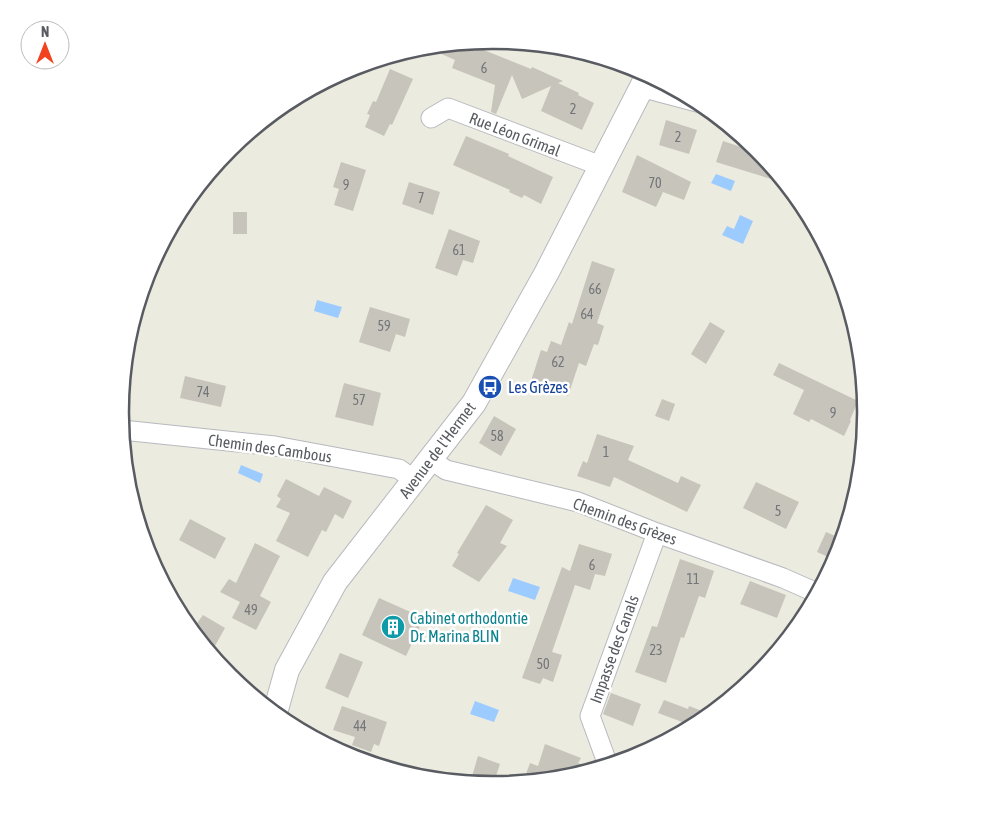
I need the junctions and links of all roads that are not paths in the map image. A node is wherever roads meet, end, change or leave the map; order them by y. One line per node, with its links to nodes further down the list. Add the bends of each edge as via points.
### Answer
1 (644, 82): 5 (street, Avenue de l'Hermet)
2 (647, 83): 3 (street, via 652,90)
3 (672, 95)
4 (431, 118): 5 (street, Rue Léon Grimal, via 448,108)
5 (601, 166): 7 (street, Avenue de l'Hermet, via 548,272 474,403)
6 (130, 431): 8 (street, Chemin des Cambous, via 275,446 399,469)
7 (430, 459): 8 (street, Avenue de l'Hermet); 9 (street, Chemin des Grèzes, via 446,470 578,502)
8 (414, 480): 11 (street, Avenue de l'Hermet, via 335,582 287,670)
9 (657, 532): 10 (street, Chemin des Grèzes); 12 (street, Impasse des Canals, via 590,716)
10 (810, 590)
11 (277, 705)
12 (606, 758)

